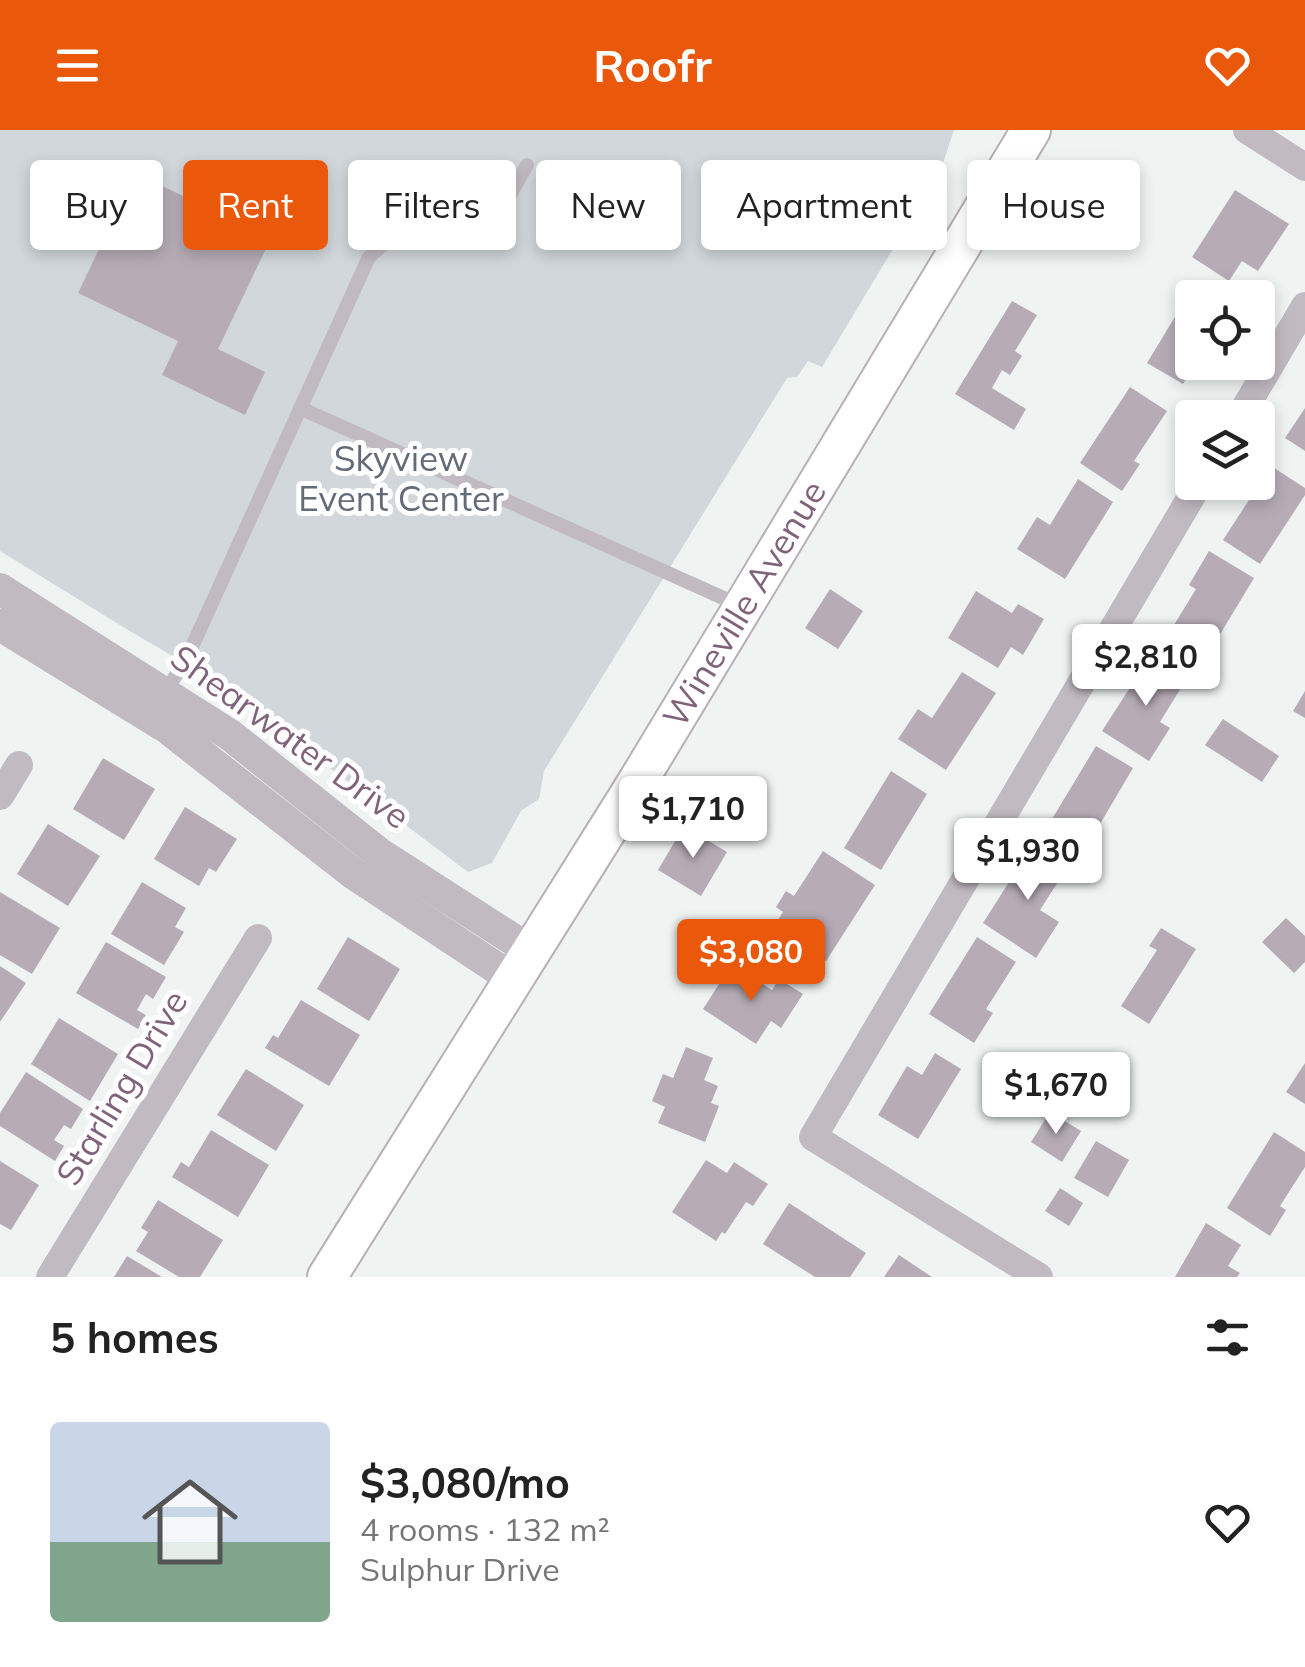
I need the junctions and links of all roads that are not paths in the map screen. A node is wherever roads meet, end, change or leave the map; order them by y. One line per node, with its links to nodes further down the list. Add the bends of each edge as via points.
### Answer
1 (1032, 130): 10 (main road, Wineville Avenue)
2 (1247, 130): 4 (street)
3 (527, 165): 7 (lane, via 507,200 473,224 394,235 369,257)
4 (1305, 167)
5 (1305, 306): 6 (street)
6 (1250, 400)
7 (300, 408): 10 (lane); 12 (lane)
8 (1189, 500): 19 (street, via 813,1137)
9 (0, 588): 12 (street, Shearwater Drive)
10 (744, 607): 16 (main road, Wineville Avenue)
11 (0, 626): 16 (street, Shearwater Drive, via 166,727 354,874)
12 (166, 692): 16 (street, Shearwater Drive, via 230,734)
13 (19, 765): 14 (street)
14 (0, 796)
15 (258, 938): 17 (street, Starling Drive)
16 (522, 966): 18 (main road, Wineville Avenue)
17 (50, 1277)
18 (327, 1277)
19 (1039, 1277)

